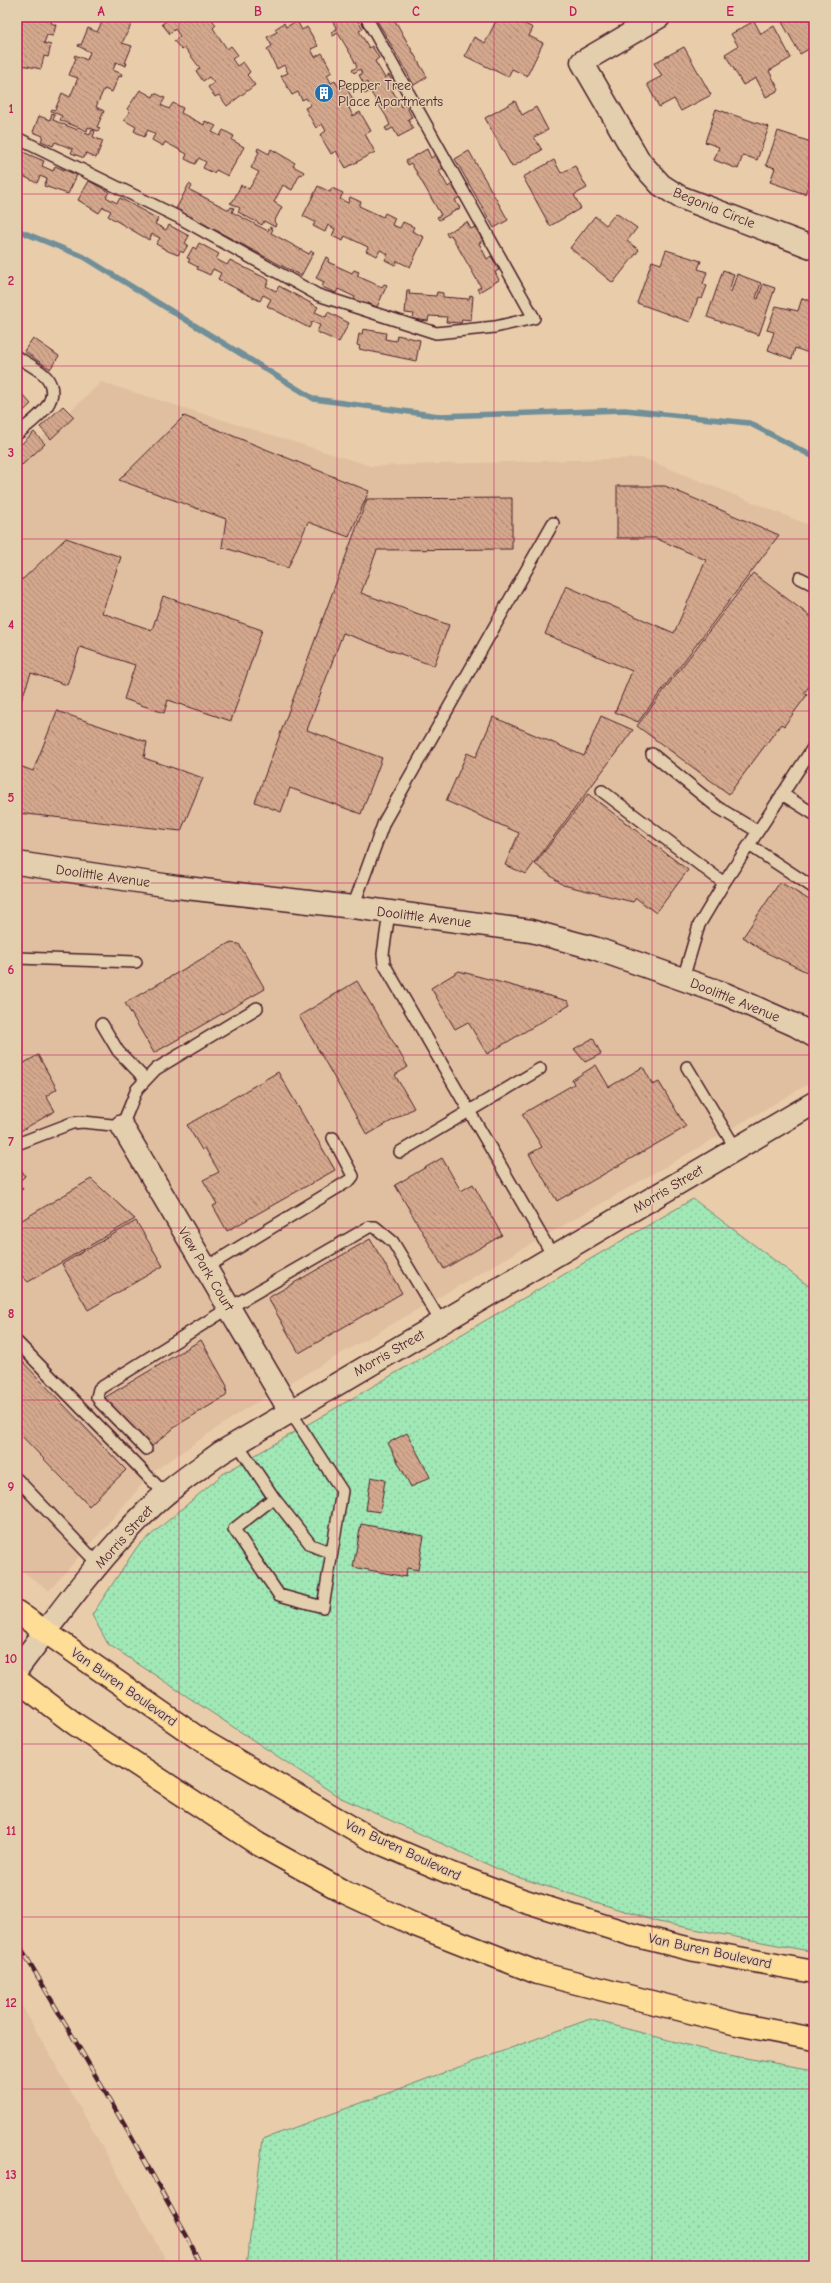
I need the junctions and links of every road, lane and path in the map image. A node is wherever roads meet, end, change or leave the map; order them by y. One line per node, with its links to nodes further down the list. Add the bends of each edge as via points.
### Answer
1 (366, 17): 3 (lane, via 534,318 495,327 436,333 318,295 178,217)
2 (659, 17): 4 (street, Begonia Circle, via 582,62 640,162 661,185 680,197)
3 (17, 138)
4 (814, 248)
5 (17, 357): 6 (lane, via 47,378 52,393 50,405)
6 (17, 434)
7 (553, 523): 20 (lane, via 384,822)
8 (800, 578): 9 (lane)
9 (814, 585)
10 (814, 746): 13 (lane)
11 (652, 754): 15 (lane, via 717,807)
12 (602, 791): 18 (lane)
13 (782, 794): 14 (lane); 15 (lane)
14 (814, 814)
15 (757, 831): 16 (lane)
16 (749, 845): 18 (lane); 19 (lane)
17 (17, 863): 20 (street, Doolittle Avenue, via 177,887)
18 (724, 883): 24 (lane, via 699,925)
19 (814, 888)
20 (352, 907): 21 (street, Doolittle Avenue)
21 (389, 913): 24 (street, Doolittle Avenue, via 531,931 594,948); 32 (lane, via 384,964)
22 (17, 958): 23 (lane)
23 (136, 962)
24 (683, 979): 27 (street, Doolittle Avenue, via 725,994)
25 (257, 1008): 30 (lane, via 178,1055)
26 (102, 1024): 30 (lane, via 118,1051)
27 (814, 1036)
28 (687, 1067): 36 (lane)
29 (540, 1069): 32 (lane)
30 (145, 1079): 33 (lane, via 130,1103)
31 (814, 1103): 36 (street, Morris Street)
32 (469, 1111): 37 (lane); 38 (lane)
33 (122, 1126): 35 (lane, via 72,1123); 39 (street, View Park Court)
34 (333, 1138): 39 (lane, via 351,1170 353,1176 350,1180)
35 (17, 1144)
36 (736, 1149): 38 (street, Morris Street)
37 (400, 1152)
38 (553, 1256): 41 (street, Morris Street)
39 (205, 1268): 40 (street, View Park Court)
40 (229, 1308): 41 (lane, via 374,1226 393,1242); 43 (street, View Park Court); 45 (lane, via 99,1389 97,1397 100,1402)
41 (441, 1322): 43 (street, Morris Street)
42 (17, 1342): 47 (lane)
43 (290, 1411): 44 (street, Morris Street); 49 (lane, via 342,1490)
44 (237, 1443): 47 (street, Morris Street); 48 (lane)
45 (146, 1449)
46 (17, 1479): 50 (lane)
47 (165, 1494): 50 (street, Morris Street)
48 (274, 1498): 49 (lane, via 311,1544); 49 (lane, via 234,1529 279,1595 323,1608)
49 (332, 1553)
50 (99, 1565): 52 (street, Morris Street)
51 (17, 1612): 52 (main road, Van Buren Boulevard)
52 (45, 1632): 53 (street, Morris Street); 55 (main road, Van Buren Boulevard, via 198,1738 373,1840 450,1874 633,1935 695,1950)
53 (17, 1669)
54 (17, 1680): 56 (main road, via 82,1728 258,1844 346,1893 413,1924 534,1972 737,2024)
55 (814, 1972)
56 (814, 2039)

